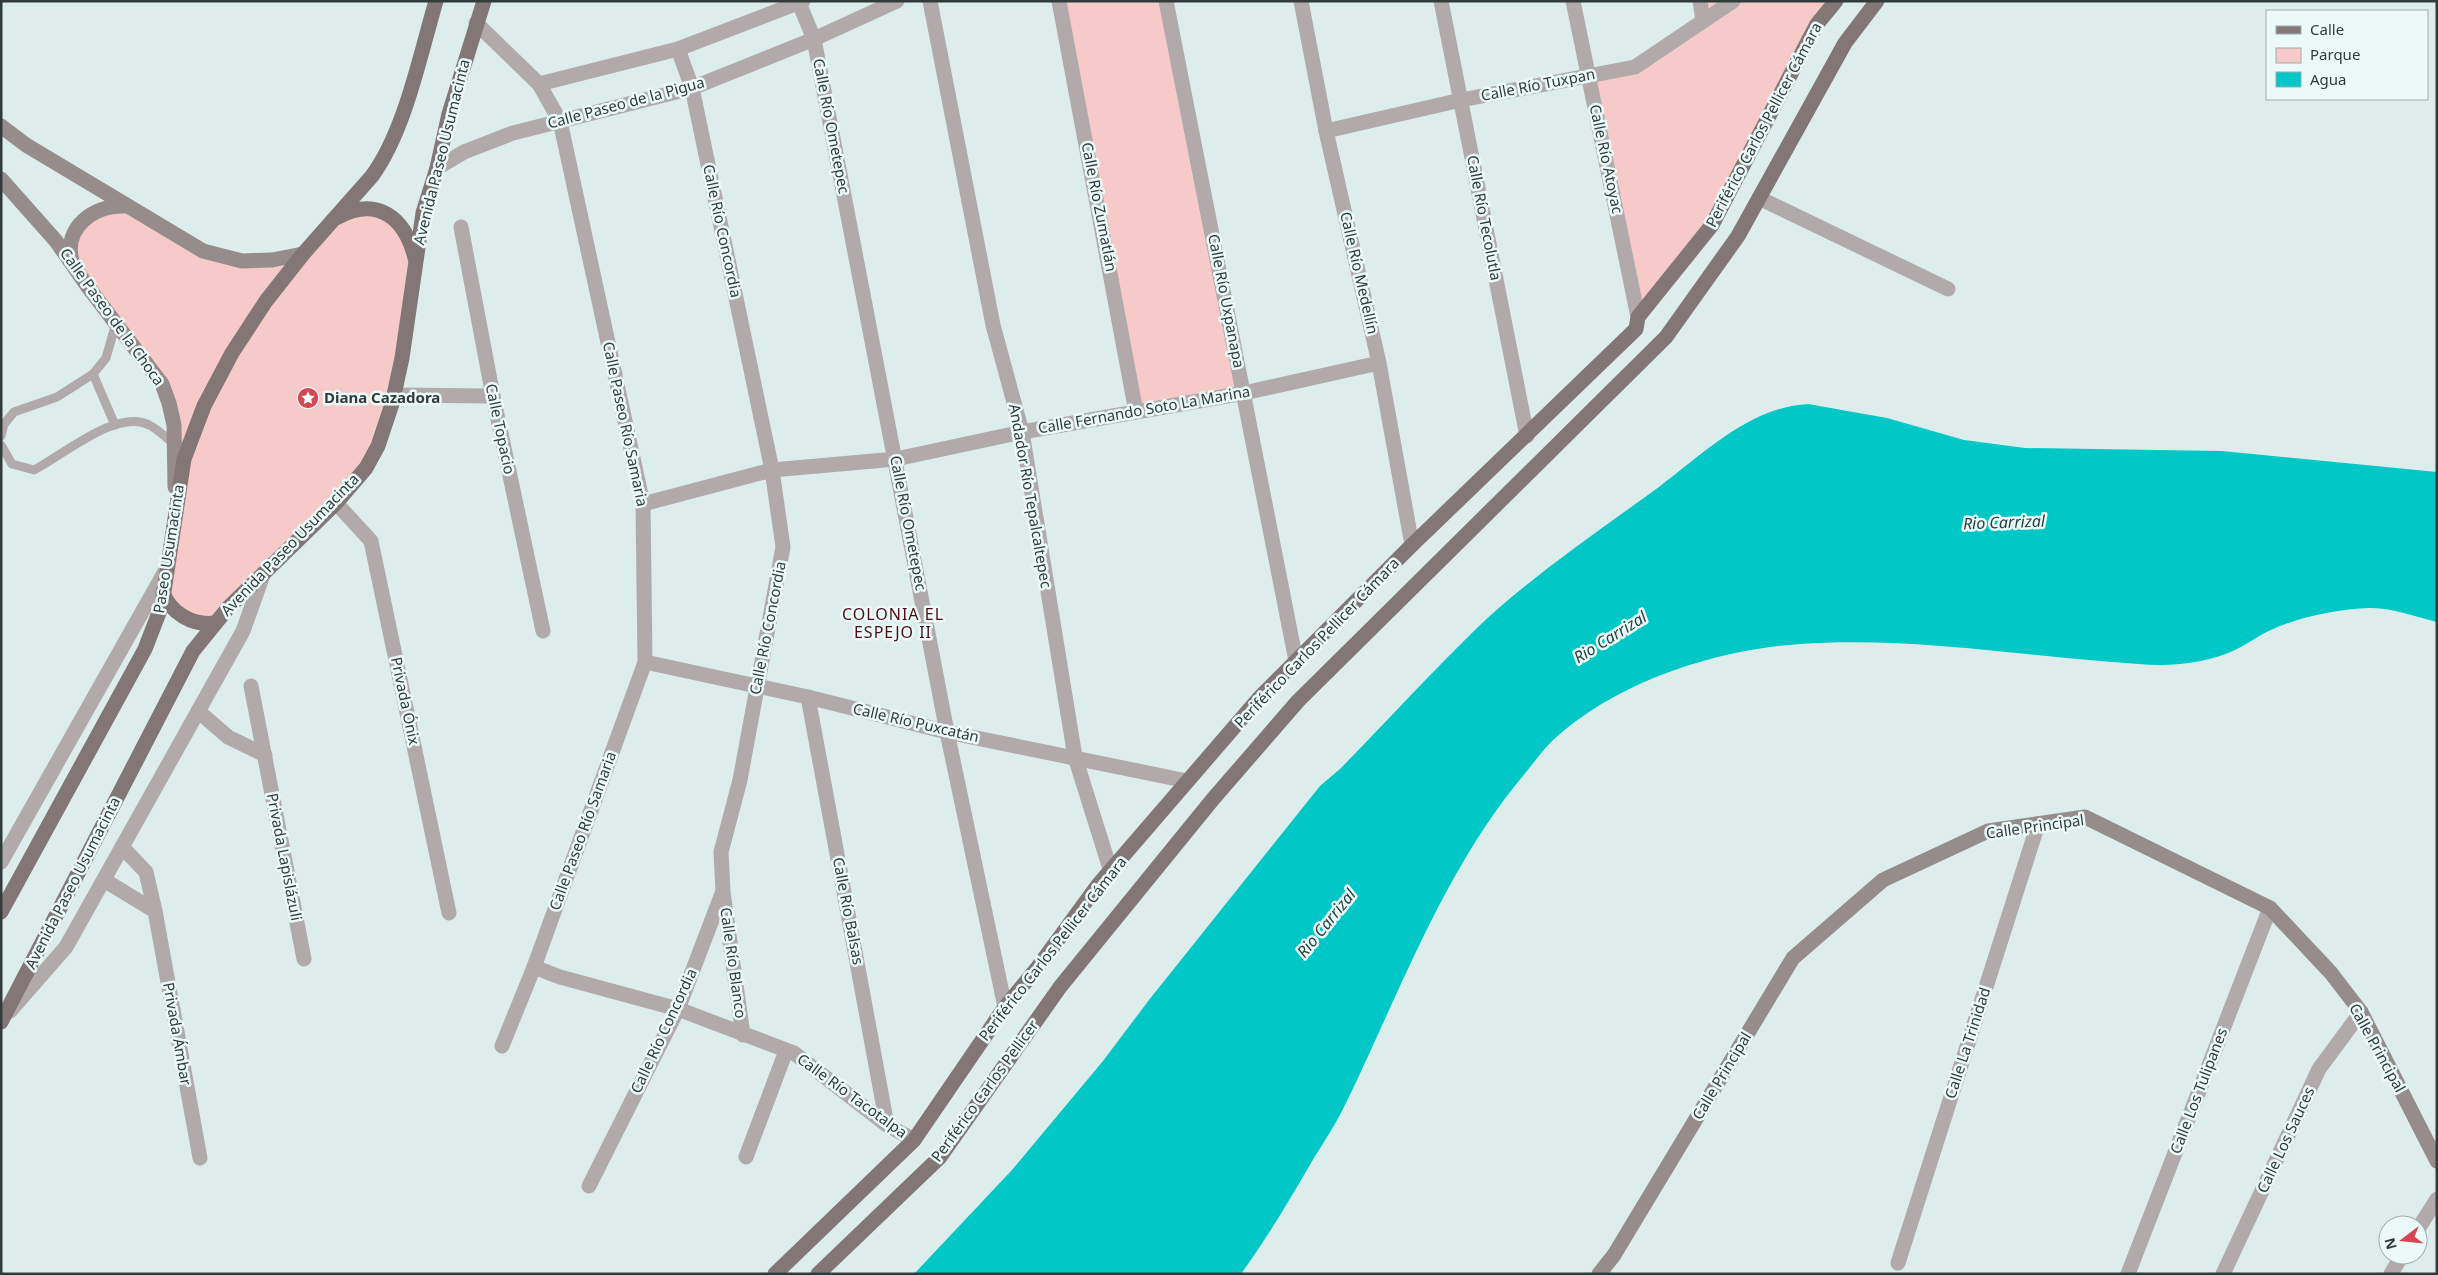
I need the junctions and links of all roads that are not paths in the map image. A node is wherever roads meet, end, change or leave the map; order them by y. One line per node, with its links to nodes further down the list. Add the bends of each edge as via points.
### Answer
1 (436, 1): 30 (main road, via 414,78 385,154 372,176)
2 (484, 1): 16 (main road, Avenida Paseo Usumacinta)
3 (897, 1): 17 (street, Calle Paseo de la Pigua)
4 (930, 1): 45 (street, Andador Río Tepalcaltepec, via 993,325)
5 (1059, 1): 43 (street, Calle Río Zumatlán)
6 (1166, 1): 40 (street, Calle Río Uxpanapa)
7 (1301, 1): 25 (street, Calle Río Medellín)
8 (1441, 1): 22 (street, Calle Río Tecolutla)
9 (1573, 1): 19 (street, Calle Río Atoyac)
10 (1700, 1): 15 (street)
11 (1733, 1): 15 (street, Calle Río Tuxpan)
12 (1836, 1): 36 (main road, Periférico Carlos Pellicer Cámara, via 1816,24 1712,225)
13 (1876, 1): 28 (main road, Periférico Carlos Pellicer Cámara, via 1845,43)
14 (801, 2): 17 (street, Calle Río Ometepec); 18 (street)
15 (1703, 21): 19 (street, Calle Río Tuxpan, via 1635,67)
16 (476, 23): 20 (street, Calle Paseo Río Samaria); 26 (main road, Avenida Paseo Usumacinta)
17 (814, 39): 21 (street, Calle Paseo de la Pigua); 50 (street, Calle Río Ometepec)
18 (678, 49): 20 (street); 21 (street, Calle Río Concordia)
19 (1589, 76): 22 (street, Calle Río Tuxpan); 36 (street, Calle Río Atoyac)
20 (539, 84): 23 (street, Calle Paseo Río Samaria)
21 (692, 88): 23 (street, Calle Paseo de la Pigua); 51 (street, Calle Río Concordia)
22 (1461, 100): 25 (street, Calle Río Tuxpan); 47 (street, Calle Río Tecolutla)
23 (560, 121): 26 (street, Calle Paseo de la Pigua, via 513,133 464,152); 53 (street, Calle Paseo Río Samaria)
24 (1, 126): 29 (main road)
25 (1326, 131): 38 (street, Calle Río Medellín)
26 (437, 168): 33 (main road, Avenida Paseo Usumacinta)
27 (1, 179): 34 (main road, Calle Paseo de la Choca)
28 (1758, 198): 35 (street); 83 (main road, Periférico Carlos Pellicer Cámara, via 1738,236 1666,337 1298,701 1213,799)
29 (125, 206): 32 (main road, via 215,256 258,261); 34 (main road, via 99,210 79,225 70,244)
30 (333, 220): 32 (main road); 33 (main road, via 364,210 386,213 405,232)
31 (461, 227): 42 (street, Calle Topacio)
32 (303, 254): 54 (main road, Paseo Usumacinta, via 266,301 236,347 204,406 184,459)
33 (415, 259): 41 (main road, Avenida Paseo Usumacinta, via 406,335)
34 (74, 266): 37 (main road, Calle Paseo de la Choca)
35 (1948, 289)
36 (1638, 317): 47 (main road, Periférico Carlos Pellicer Cámara, via 1636,329)
37 (116, 323): 39 (lane, via 106,358); 48 (main road, Calle Paseo de la Choca, via 153,370 167,394 174,425)
38 (1379, 363): 40 (street, Calle Fernando Soto La Marina); 55 (street, Calle Río Medellín)
39 (94, 374): 44 (lane); 46 (lane, via 58,397 14,412 4,424)
40 (1244, 393): 43 (street, Calle Fernando Soto La Marina); 61 (street, Calle Río Uxpanapa)
41 (394, 395): 42 (street); 52 (main road, Avenida Paseo Usumacinta, via 372,458)
42 (492, 396): 60 (street, Calle Topacio)
43 (1136, 412): 45 (street, Calle Fernando Soto La Marina)
44 (115, 425): 48 (lane, via 132,421 149,424); 49 (lane, via 84,439 34,470 12,464)
45 (1022, 432): 50 (street, Calle Fernando Soto La Marina); 69 (street, Andador Río Tepalcaltepec)
46 (1, 436)
47 (1527, 436): 55 (main road, Periférico Carlos Pellicer Cámara)
48 (174, 444): 54 (main road, Calle Paseo de la Choca)
49 (1, 445)
50 (896, 459): 51 (street, Calle Fernando Soto La Marina); 67 (street, Calle Río Ometepec)
51 (772, 470): 53 (street, Calle Fernando Soto La Marina); 64 (street, Calle Río Concordia, via 783,547)
52 (336, 503): 57 (main road, Avenida Paseo Usumacinta); 80 (street, Privada Ónix, via 371,541)
53 (643, 504): 62 (street, Calle Paseo Río Samaria)
54 (176, 507): 56 (main road, Paseo Usumacinta)
55 (1412, 545): 61 (main road, Periférico Carlos Pellicer Cámara)
56 (167, 568): 58 (main road, Paseo Usumacinta); 73 (street)
57 (263, 574): 59 (main road, Avenida Paseo Usumacinta); 66 (street, via 243,631)
58 (163, 592): 59 (main road, via 170,608 176,612 203,623); 79 (main road, Paseo Usumacinta, via 159,616 145,649)
59 (215, 623): 87 (main road, Avenida Paseo Usumacinta, via 183,668)
60 (543, 631)
61 (1296, 661): 70 (main road, Periférico Carlos Pellicer Cámara)
62 (645, 662): 64 (street, Calle Río Puxcatán); 82 (street, Calle Paseo Río Samaria)
63 (251, 686): 68 (street, Privada Lapislázuli)
64 (757, 687): 65 (street, Calle Río Puxcatán); 76 (street, Calle Río Concordia, via 740,780 721,852)
65 (808, 697): 67 (street, Calle Río Puxcatán); 91 (street, Calle Río Balsas)
66 (198, 712): 68 (street, via 228,737); 72 (street)
67 (946, 732): 69 (street, Calle Río Puxcatán); 84 (street, Calle Río Ometepec)
68 (265, 755): 81 (street, Privada Lapislázuli)
69 (1075, 758): 70 (street, Calle Río Puxcatán); 74 (street, Andador Río Tepalcaltepec)
70 (1187, 781): 74 (main road, Periférico Carlos Pellicer Cámara)
71 (2038, 824): 77 (main road, Calle Principal, via 2085,817); 99 (street, Calle La Trinidad); 102 (main road, Calle Principal, via 1988,831 1882,880 1793,958)
72 (122, 847): 75 (street); 78 (street, Privada Ámbar, via 146,872)
73 (1, 862)
74 (1111, 872): 84 (main road, Periférico Carlos Pellicer Cámara)
75 (104, 880): 78 (street); 87 (street, via 66,947)
76 (723, 891): 85 (street, Calle Río Concordia); 88 (street, Calle Río Blanco)
77 (2270, 908): 86 (main road, Calle Principal, via 2332,973); 103 (street, Calle Los Tulipanes)
78 (156, 911): 94 (street, Privada Ámbar)
79 (1, 912)
80 (449, 913)
81 (304, 959)
82 (534, 968): 85 (street, Calle Río Tacotalpa); 89 (street, Calle Paseo Río Samaria)
83 (1060, 987): 101 (main road, Periférico Carlos Pellicer, via 940,1157)
84 (1005, 1007): 92 (main road, Periférico Carlos Pellicer Cámara)
85 (678, 1009): 88 (street, Calle Río Tacotalpa); 96 (street, Calle Río Concordia)
86 (2361, 1012): 95 (main road, Calle Principal); 104 (street, Calle Los Sauces, via 2319,1069)
87 (2, 1020)
88 (743, 1034): 90 (street, Calle Río Tacotalpa)
89 (502, 1046)
90 (786, 1050): 91 (street, Calle Río Tacotalpa); 93 (street)
91 (887, 1125): 92 (street, Calle Río Tacotalpa)
92 (914, 1140): 100 (main road, Periférico Carlos Pellicer Cámara)
93 (746, 1157)
94 (200, 1158)
95 (2437, 1161)
96 (589, 1186)
97 (2437, 1198): 98 (street)
98 (2427, 1215)
99 (1898, 1263)
100 (775, 1274)
101 (818, 1274)
102 (1599, 1274)
103 (2128, 1274)
104 (2223, 1274)

